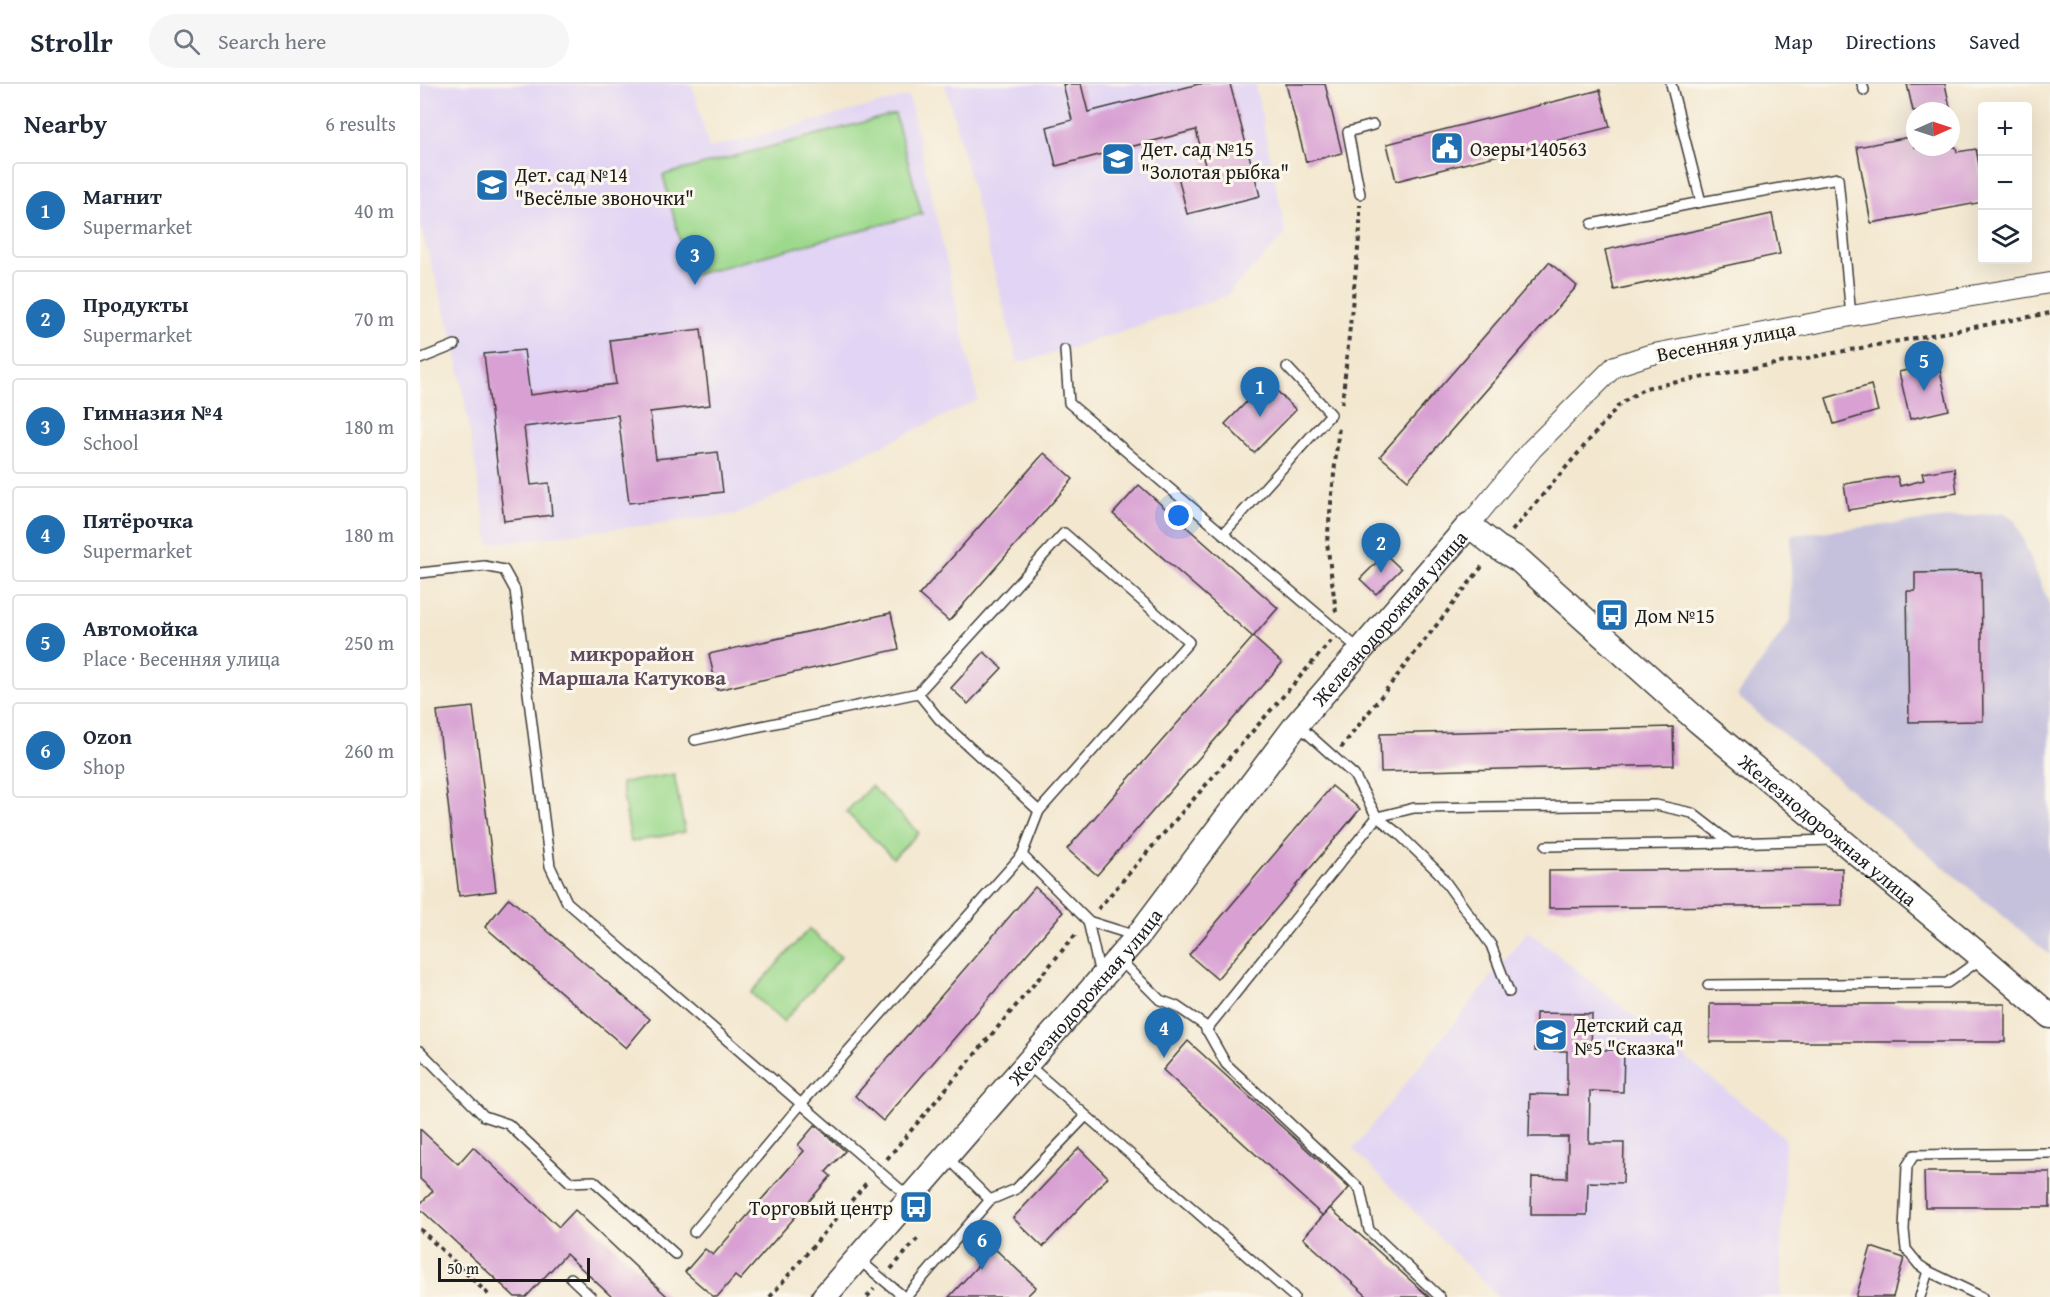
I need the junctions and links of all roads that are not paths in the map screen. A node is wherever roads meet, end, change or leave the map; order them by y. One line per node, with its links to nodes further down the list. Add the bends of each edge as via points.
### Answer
1 (1671, 84): 4 (lane)
2 (1373, 125): 3 (lane, via 1348,132)
3 (1360, 194)
4 (1701, 202): 5 (lane); 7 (lane, via 1838,178)
5 (1592, 224)
6 (2050, 283): 7 (street, Весенняя улица)
7 (1851, 316): 12 (street, Весенняя улица, via 1649,355 1615,366 1532,449)
8 (455, 345): 10 (lane)
9 (1065, 350): 13 (lane, via 1069,403)
10 (420, 358)
11 (1287, 367): 13 (lane, via 1331,414)
12 (1469, 525): 15 (street, Железнодорожная улица); 21 (street, Железнодорожная улица, via 1519,561 1698,721)
13 (1224, 533): 15 (lane)
14 (420, 573): 36 (lane, via 484,566 504,570 515,590 550,866 567,902)
15 (1362, 651): 17 (street, Железнодорожная улица)
16 (918, 693): 18 (lane); 19 (lane, via 939,719); 19 (lane, via 1064,533 1189,642)
17 (1297, 724): 20 (lane, via 1354,775); 26 (street, Железнодорожная улица)
18 (694, 740)
19 (1039, 811): 24 (lane)
20 (1377, 817): 22 (lane, via 1414,808 1656,805 1692,813); 31 (lane, via 1439,873 1491,945); 33 (lane)
21 (1841, 840): 22 (lane); 27 (street, Железнодорожная улица)
22 (1731, 843): 23 (lane)
23 (1546, 846)
24 (1022, 855): 25 (lane); 36 (lane)
25 (1088, 921): 26 (lane); 29 (lane)
26 (1137, 937): 28 (street, Железнодорожная улица)
27 (1983, 958): 30 (lane, via 1947,983); 32 (street, Железнодорожная улица)
28 (1118, 959): 29 (street, Железнодорожная улица); 33 (lane, via 1160,1000 1176,1006)
29 (1101, 978): 35 (street, Железнодорожная улица)
30 (1708, 985)
31 (1509, 992)
32 (2050, 1016)
33 (1206, 1030): 51 (lane, via 1226,1064 1360,1189 1369,1230)
34 (420, 1051): 43 (lane, via 484,1116 508,1124 570,1182 594,1181)
35 (1027, 1064): 37 (lane); 39 (street, Железнодорожная улица)
36 (801, 1104): 40 (lane); 42 (lane)
37 (1086, 1116): 41 (lane, via 1016,1190); 50 (lane)
38 (2050, 1153): 45 (lane, via 1914,1155 1907,1166 1906,1249)
39 (947, 1157): 40 (street, Железнодорожная улица); 41 (lane)
40 (911, 1198): 44 (street, Железнодорожная улица)
41 (990, 1200): 49 (lane)
42 (694, 1232)
43 (675, 1254)
44 (858, 1259): 48 (street, Железнодорожная улица); 49 (lane)
45 (1928, 1270): 52 (lane); 53 (lane)
46 (571, 1278): 47 (lane)
47 (591, 1297)
48 (824, 1297)
49 (905, 1297)
50 (1293, 1297)
51 (1440, 1297)
52 (1920, 1297)
53 (1982, 1297)

